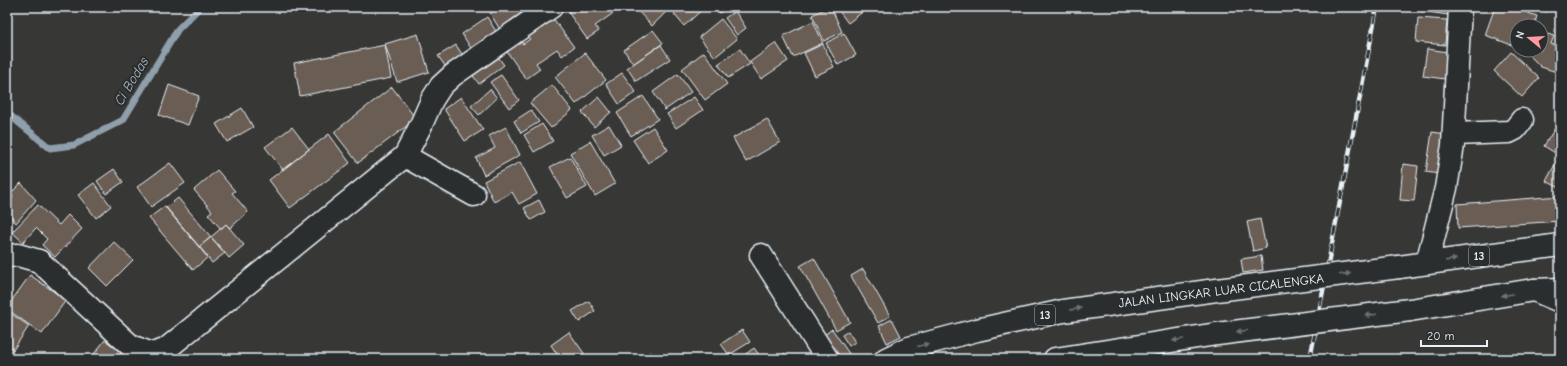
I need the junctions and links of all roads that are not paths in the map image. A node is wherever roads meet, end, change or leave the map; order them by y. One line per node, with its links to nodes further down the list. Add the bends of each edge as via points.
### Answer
1 (551, 7): 5 (main road, via 476,58 441,86)
2 (1460, 7): 4 (main road)
3 (1522, 120): 4 (main road, via 1509,132)
4 (1454, 134): 10 (main road, via 1446,188)
5 (405, 156): 6 (main road); 8 (main road, via 165,350 152,354 131,346 39,261 18,255)
6 (474, 195)
7 (1560, 245): 10 (main road, JALAN LINGKAR LUAR CICALENGKA / 13, one-way to 7)
8 (7, 256)
9 (761, 256): 14 (main road)
10 (1427, 263): 15 (main road, JALAN LINGKAR LUAR CICALENGKA / 13, one-way to 10, bridge, via 909,348 1063,311)
11 (1560, 288): 12 (main road)
12 (1534, 290): 13 (main road); 16 (main road, one-way to 16, bridge, via 1410,310 1217,334)
13 (1560, 301)
14 (827, 359)
15 (886, 359)
16 (1055, 359)

